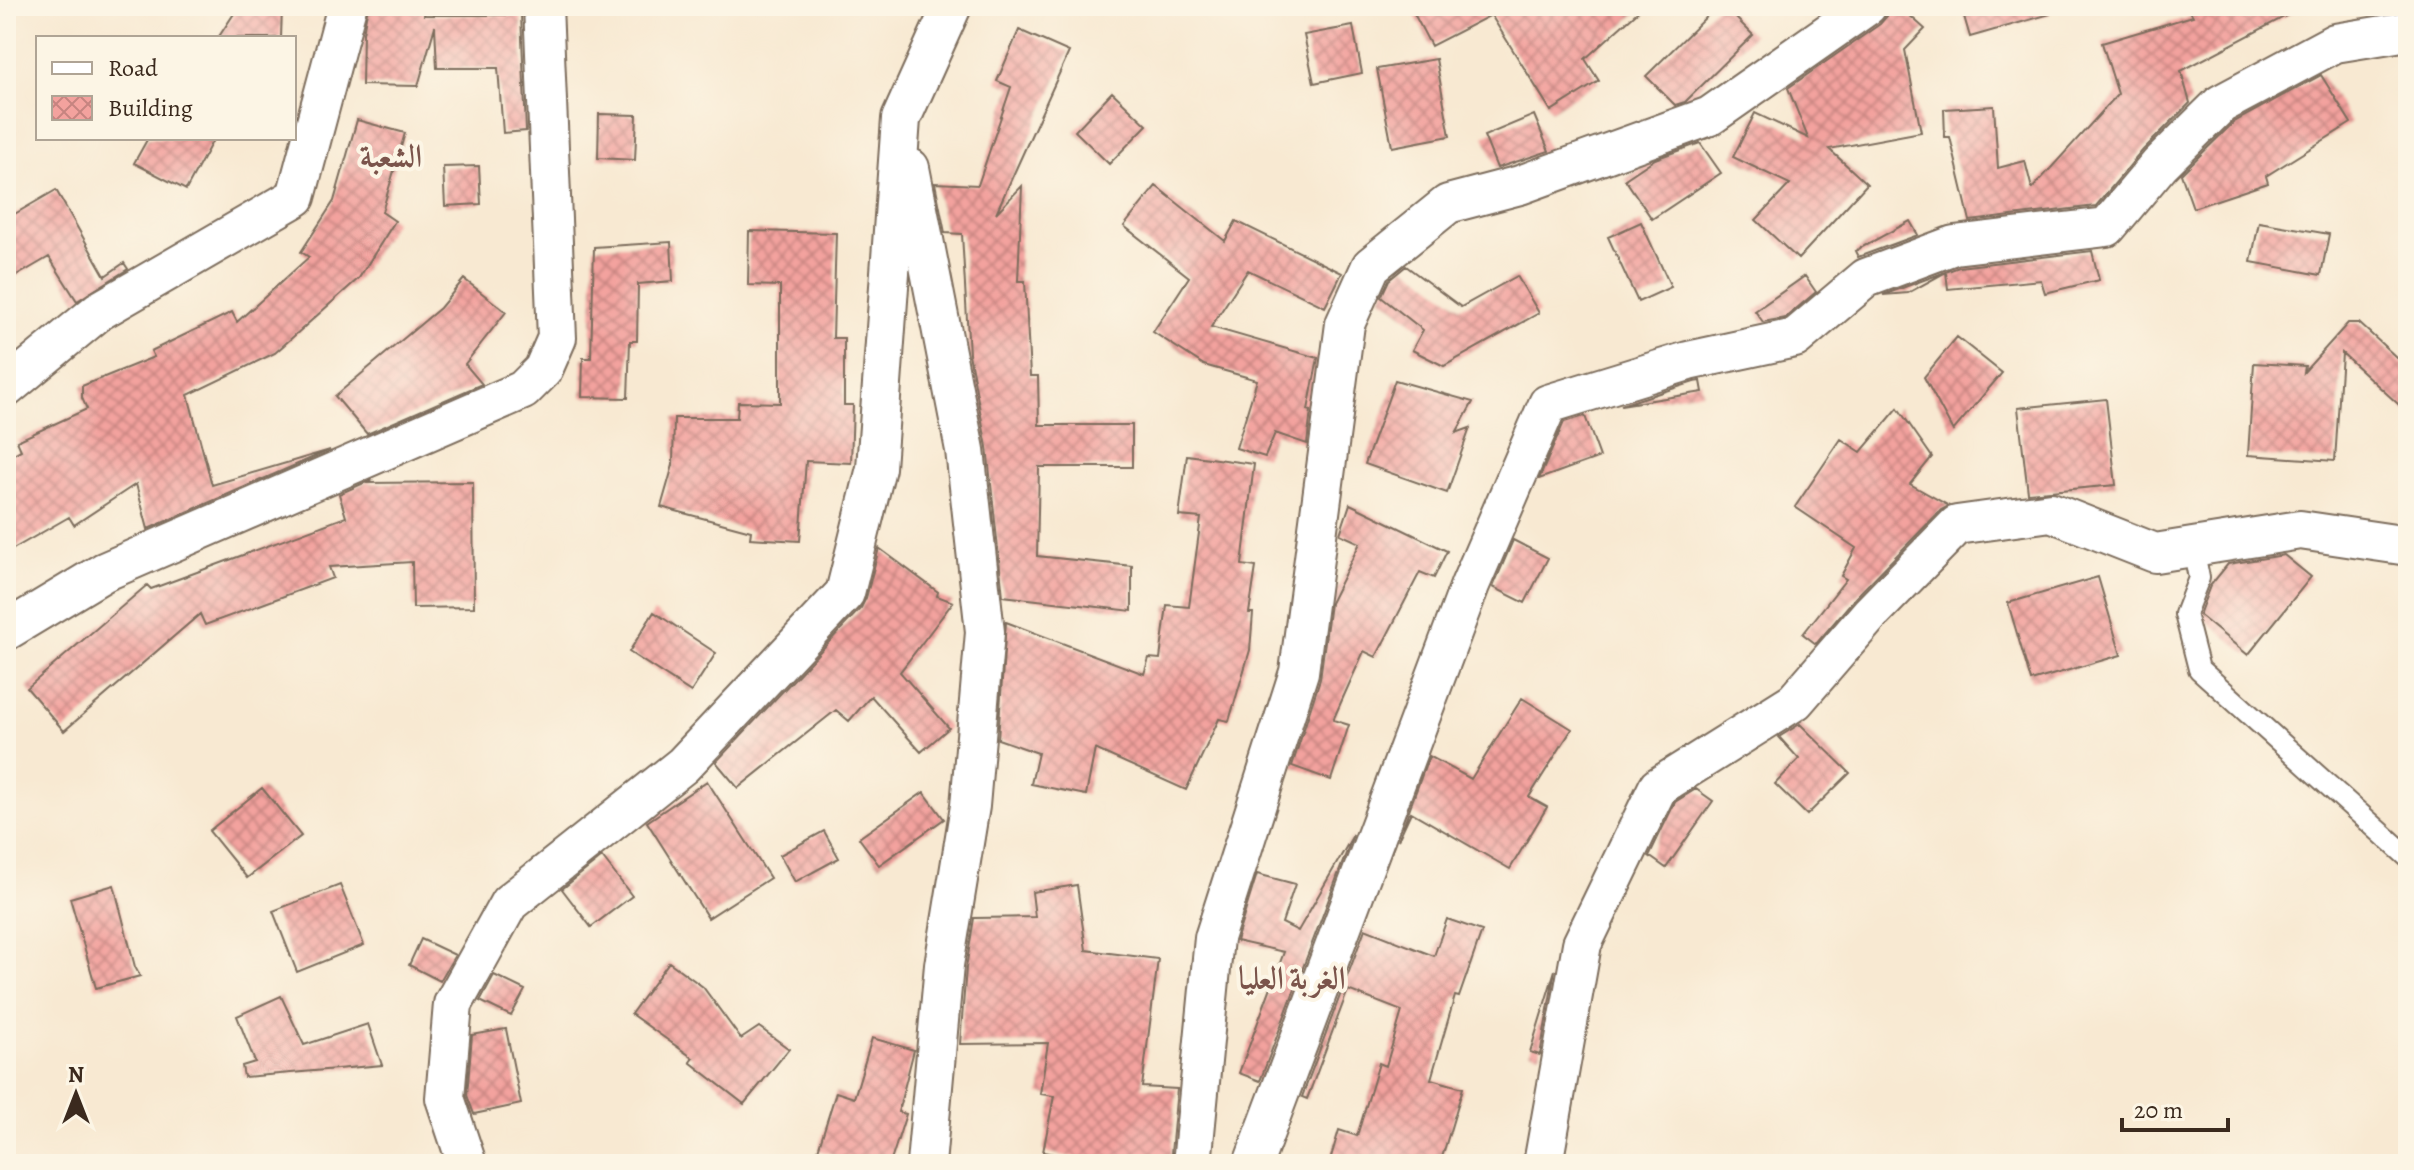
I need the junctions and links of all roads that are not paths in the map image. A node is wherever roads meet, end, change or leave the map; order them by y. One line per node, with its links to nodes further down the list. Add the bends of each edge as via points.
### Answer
1 (347, 6): 7 (street, via 296,197 99,311)
2 (543, 6): 10 (street, via 557,338 543,370 523,390 104,572)
3 (952, 6): 6 (street)
4 (1867, 6): 14 (street, via 1710,116 1520,185 1448,204 1371,266 1345,324 1299,672 1214,938)
5 (2408, 31): 15 (street, via 2335,43 2221,104 2107,227 1954,245 1866,278 1795,338 1688,361 1548,404 1470,585)
6 (901, 119): 12 (street, via 876,468 845,593 683,765 509,903 453,1004 445,1098); 13 (street, via 965,450 985,632 970,806 944,965)
7 (6, 388)
8 (2408, 546): 9 (street, via 2300,530)
9 (2193, 547): 11 (lane, via 2199,578 2185,614 2199,669); 16 (street, via 2155,553 2051,512 1957,525 1795,701 1658,787 1582,944)
10 (6, 631)
11 (2408, 857)
12 (467, 1164)
13 (926, 1164)
14 (1192, 1164)
15 (1253, 1164)
16 (1543, 1164)

